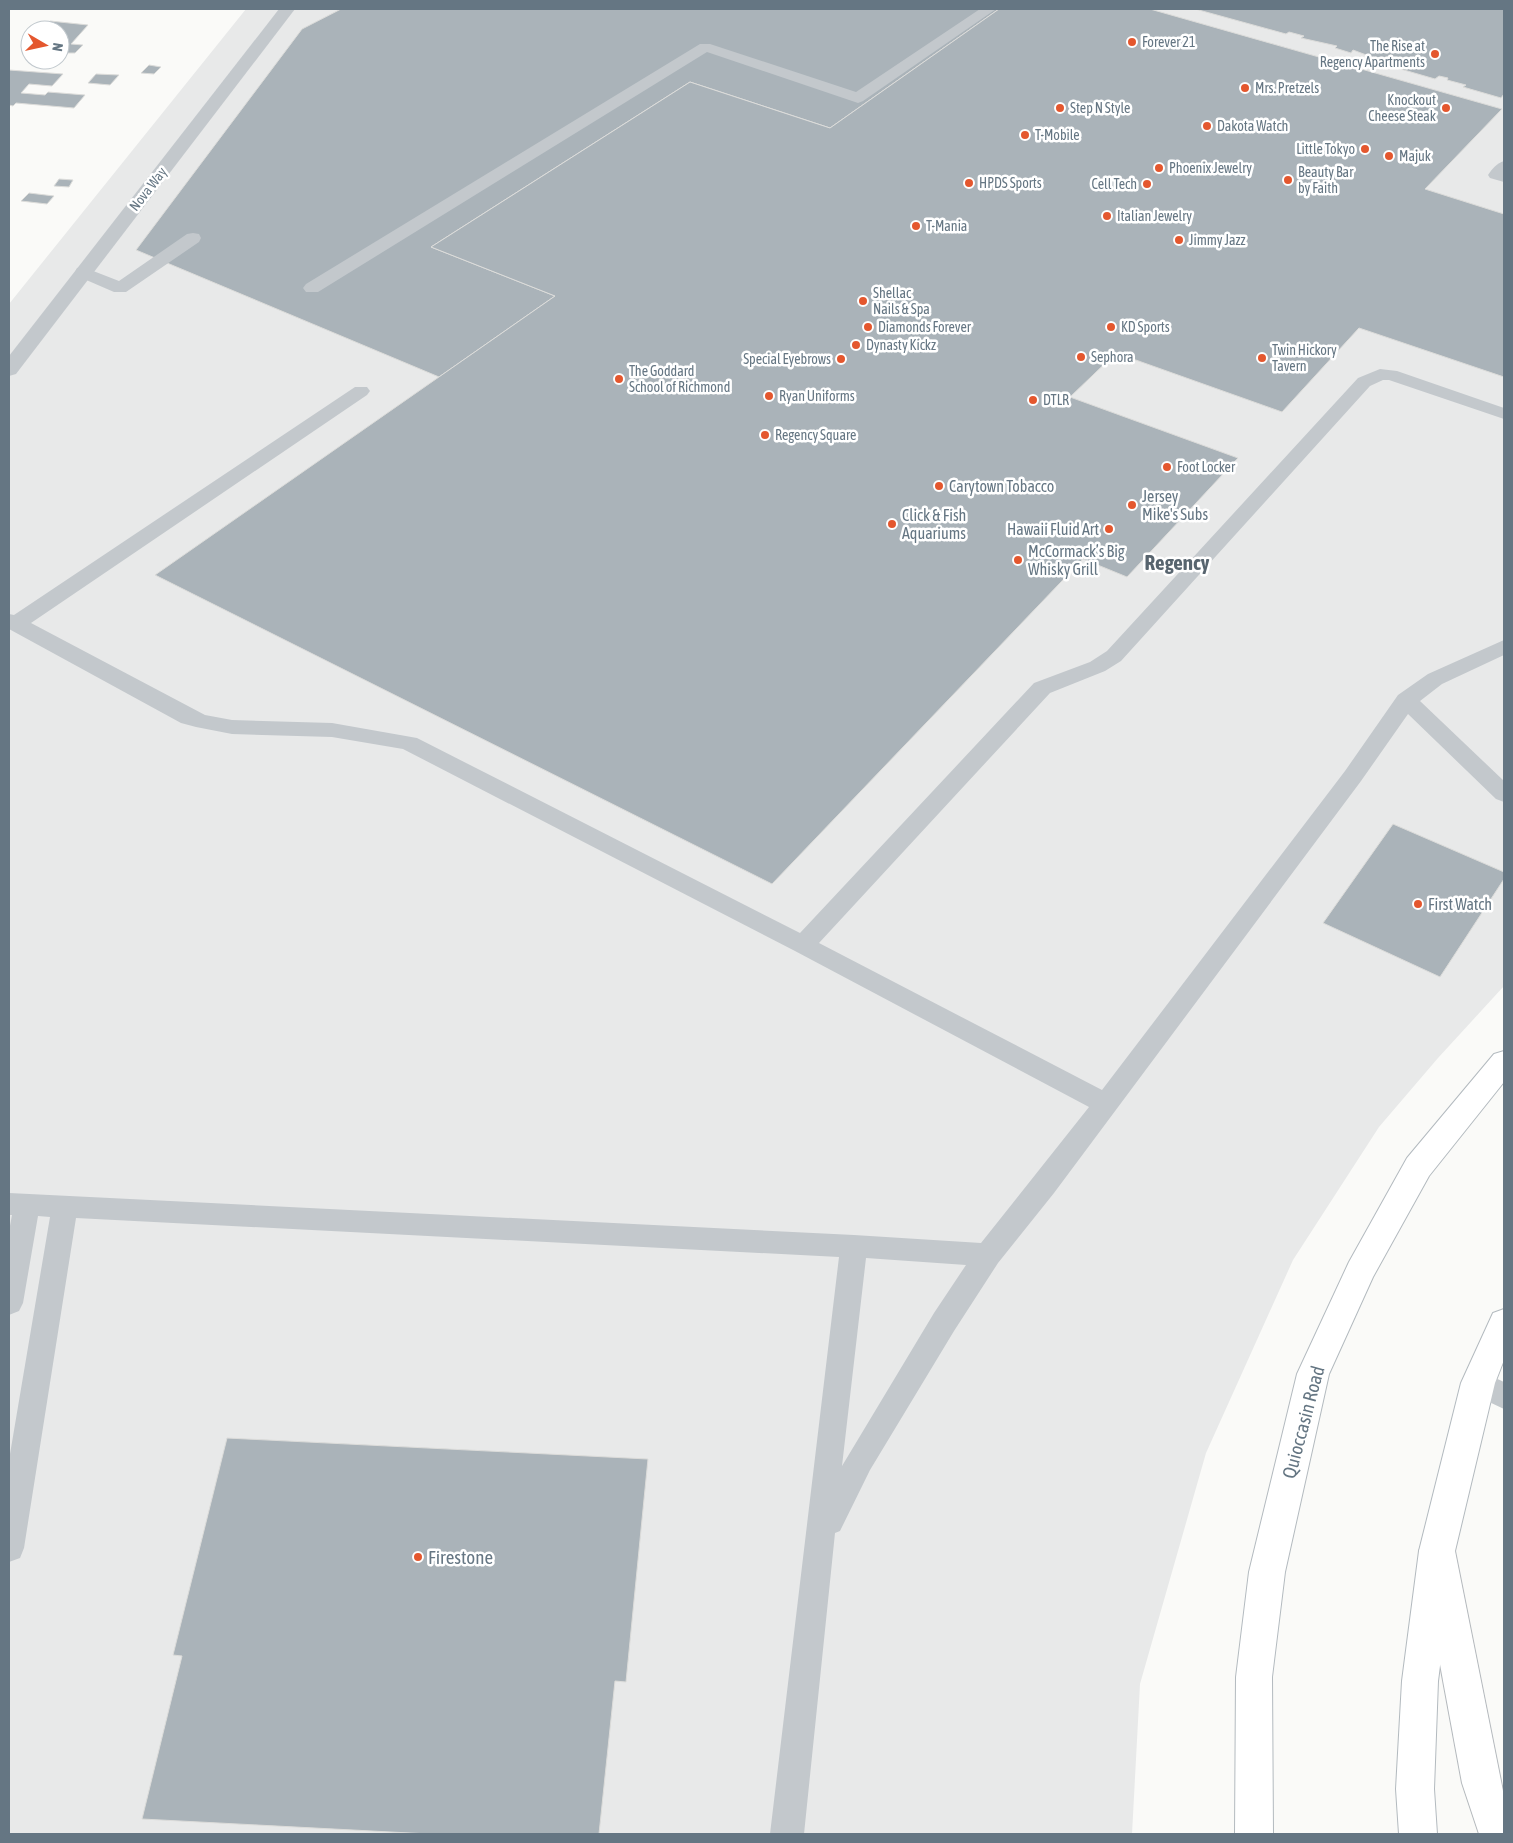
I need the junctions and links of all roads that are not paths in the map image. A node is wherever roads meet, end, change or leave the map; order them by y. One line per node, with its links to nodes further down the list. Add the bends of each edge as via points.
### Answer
1 (287, 9): 6 (street, Nova Way)
2 (989, 9): 7 (lane, via 858,98 705,47)
3 (1504, 166): 4 (lane, via 1496,175)
4 (1504, 177)
5 (193, 238): 6 (lane, via 120,288)
6 (83, 272): 8 (street, Nova Way)
7 (312, 288)
8 (9, 370)
9 (361, 391): 11 (lane)
10 (1504, 414): 15 (lane, via 1391,375 1380,374 1364,382 1114,656 1099,667 1042,688)
11 (12, 622): 15 (lane, via 205,724 327,730 376,735 409,743)
12 (1504, 647): 13 (lane, via 1435,679)
13 (1406, 700): 14 (lane); 17 (lane, via 1353,776)
14 (1504, 794)
15 (802, 945): 17 (lane)
16 (1504, 1062): 29 (main road, Quioccasin Road, via 1418,1167 1360,1271 1313,1374 1267,1572 1253,1706)
17 (1105, 1104): 21 (lane, via 1046,1185)
18 (18, 1204): 19 (lane); 22 (lane)
19 (65, 1206): 20 (lane); 26 (lane)
20 (854, 1246): 21 (lane); 25 (lane)
21 (988, 1255): 25 (lane, via 860,1461)
22 (9, 1303)
23 (1504, 1322): 24 (main road)
24 (1491, 1390): 27 (main road)
25 (821, 1539): 28 (lane)
26 (9, 1548)
27 (1437, 1550): 30 (main road, via 1420,1681 1415,1789); 31 (main road, via 1475,1757)
28 (787, 1834)
29 (1254, 1834)
30 (1418, 1834)
31 (1498, 1834)

